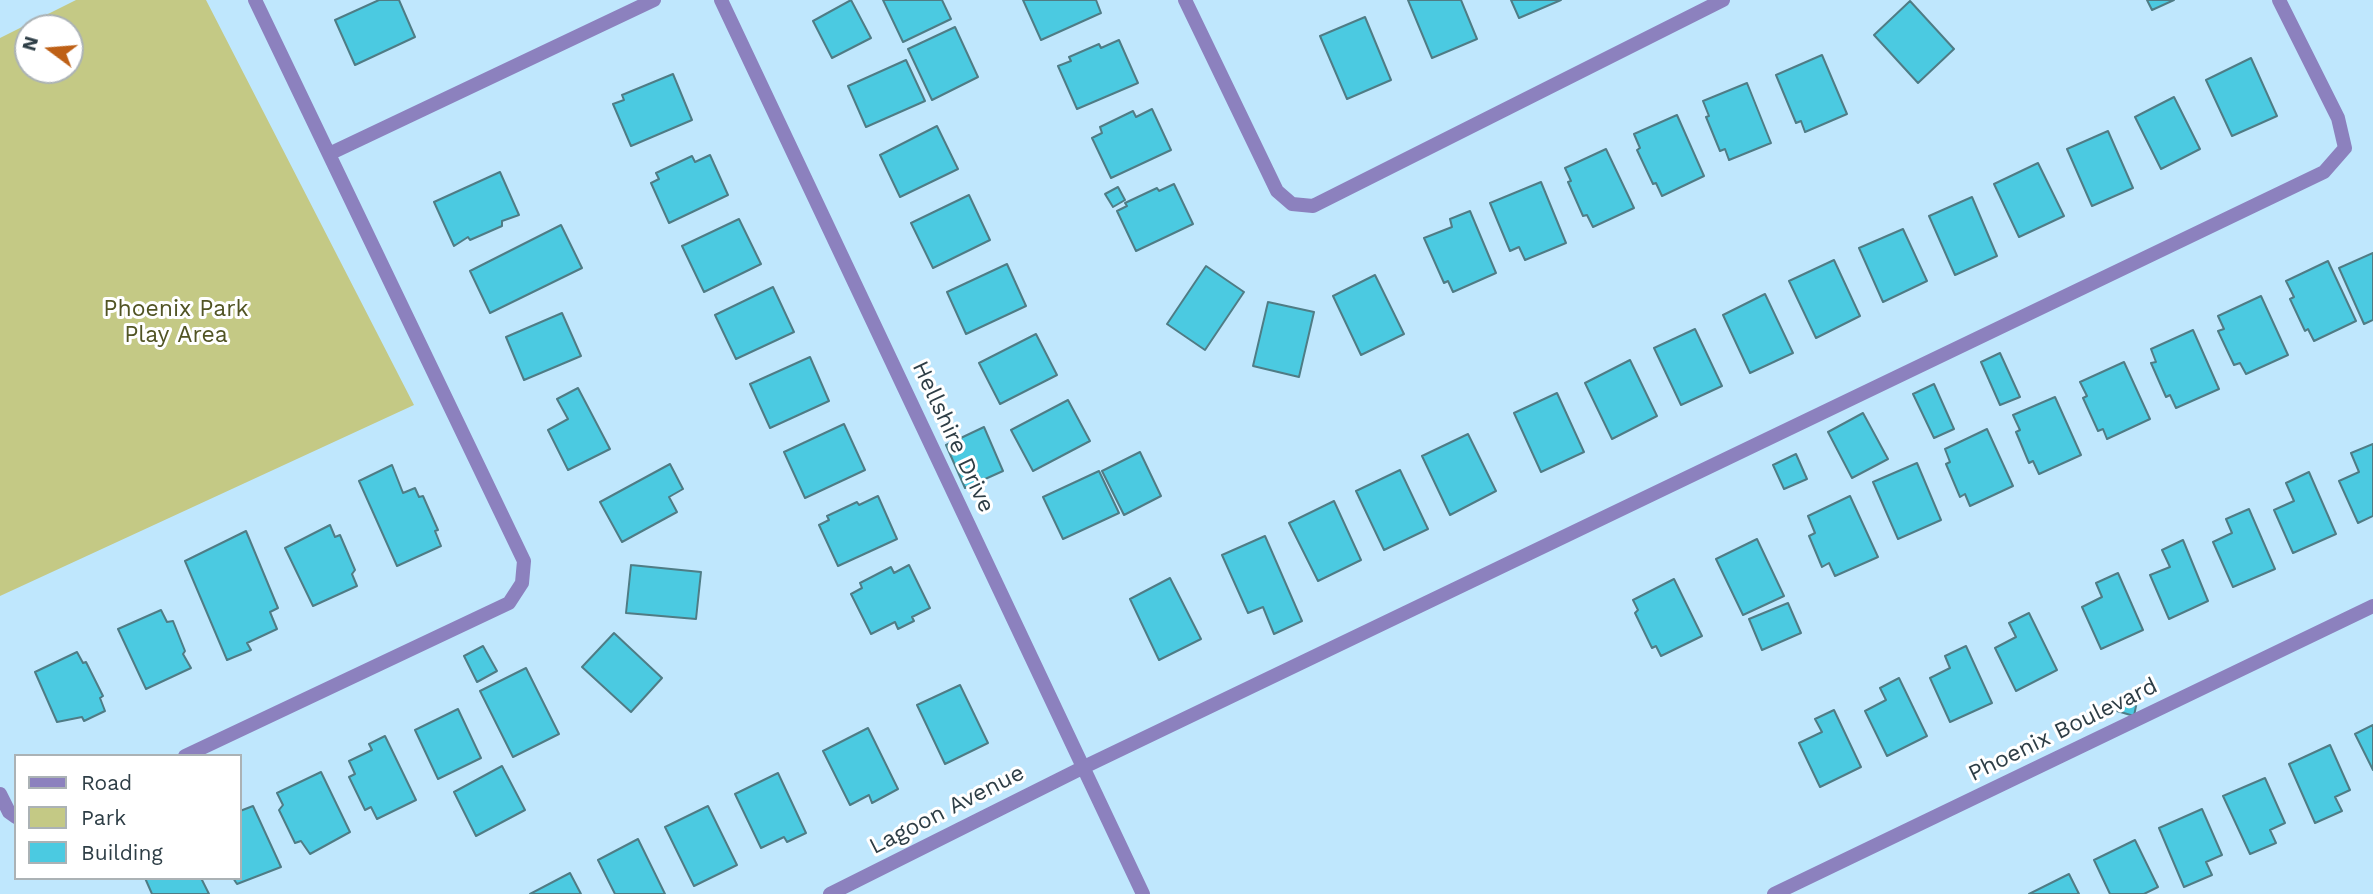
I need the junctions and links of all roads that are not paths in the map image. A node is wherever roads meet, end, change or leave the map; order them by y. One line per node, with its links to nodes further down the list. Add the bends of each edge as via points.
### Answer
1 (255, 0): 7 (street)
2 (654, 0): 7 (street)
3 (721, 0): 10 (street, Hellshire Drive)
4 (1185, 0): 5 (street, via 1277,191 1292,204 1313,206)
5 (1723, 0)
6 (2279, 0): 10 (street, Lagoon Avenue, via 2337,118 2345,148 2324,172)
7 (329, 154): 9 (street, via 524,561 522,583 509,603)
8 (2373, 606): 15 (street, Phoenix Boulevard)
9 (189, 754)
10 (1084, 767): 13 (street, Lagoon Avenue); 14 (street, Hellshire Drive)
11 (0, 794): 12 (street)
12 (14, 816)
13 (830, 894)
14 (1143, 894)
15 (1773, 894)

